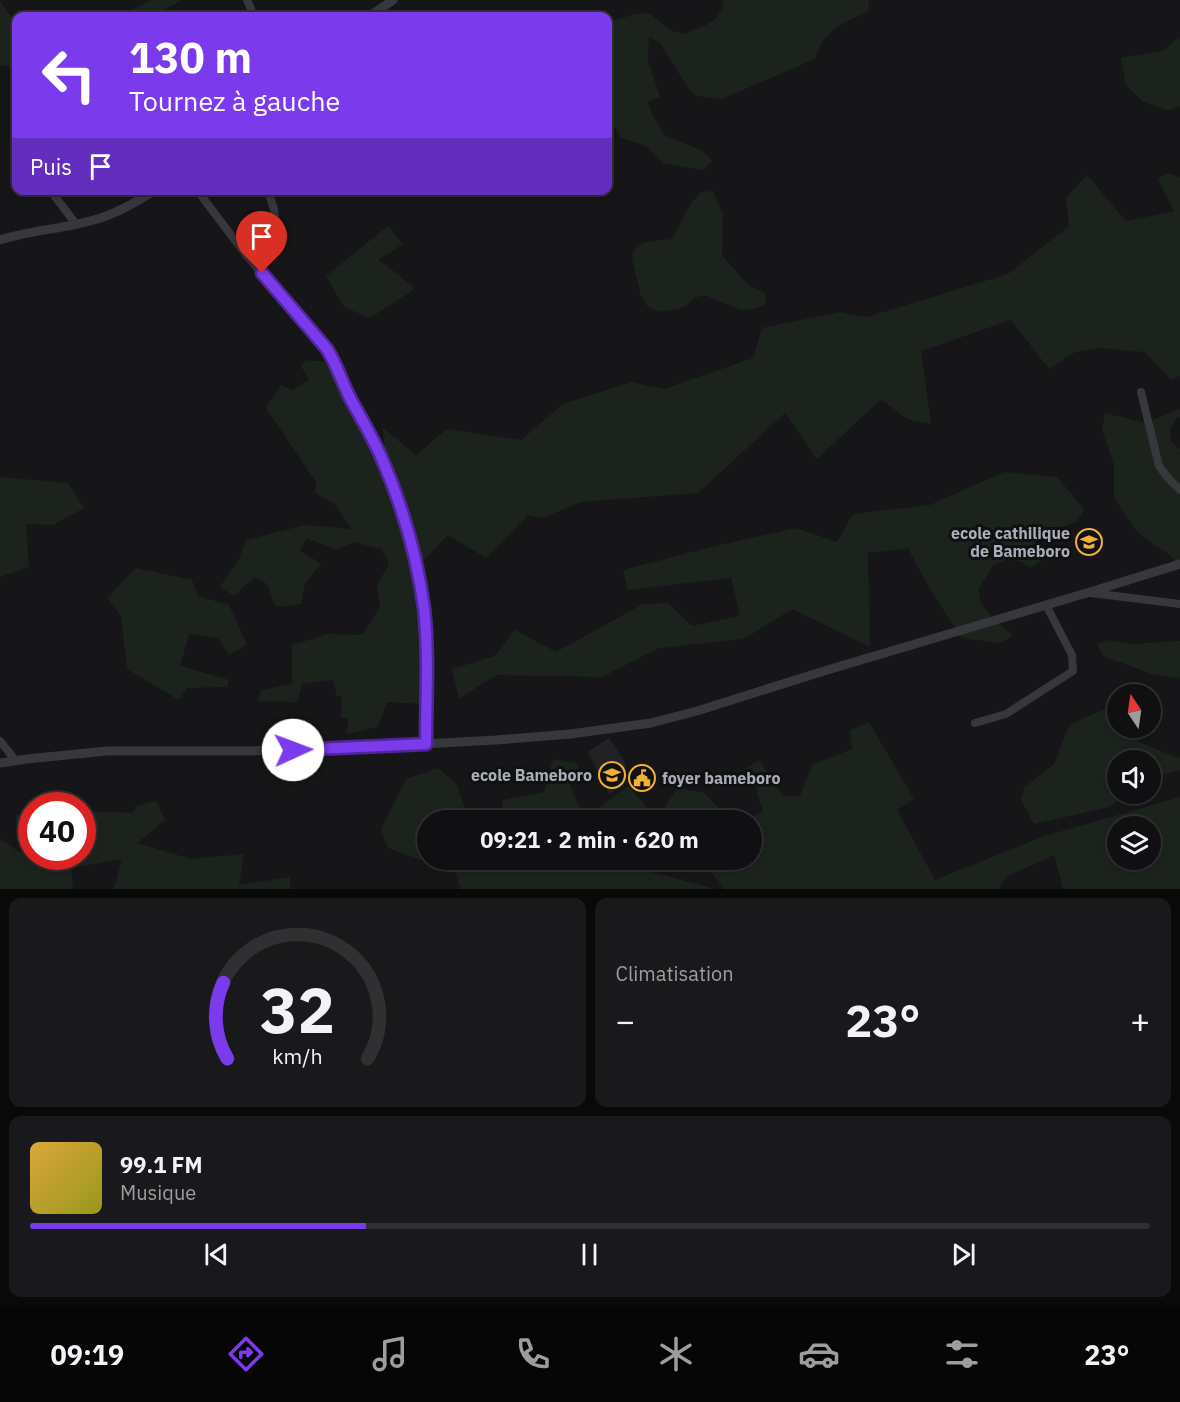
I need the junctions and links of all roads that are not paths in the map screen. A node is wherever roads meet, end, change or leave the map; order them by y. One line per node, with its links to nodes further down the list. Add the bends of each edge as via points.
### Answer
1 (393, 0): 2 (street)
2 (376, 12)
3 (54, 195): 7 (street)
4 (147, 195): 7 (street, via 111,214)
5 (200, 195): 9 (street)
6 (269, 195): 9 (street, via 274,226)
7 (76, 224): 8 (street)
8 (0, 240)
9 (246, 255): 18 (street, via 331,356 399,501 424,609)
10 (1140, 392): 11 (street, via 1160,466)
11 (1180, 490)
12 (1180, 564): 13 (street)
13 (1090, 592): 14 (street); 15 (street)
14 (1180, 604)
15 (1046, 605): 16 (street, via 1072,655 1073,671 1006,714); 18 (street, via 659,721 570,734)
16 (975, 723)
17 (0, 741): 19 (street)
18 (426, 744): 19 (street, via 107,752)
19 (16, 761): 20 (street)
20 (0, 763)

